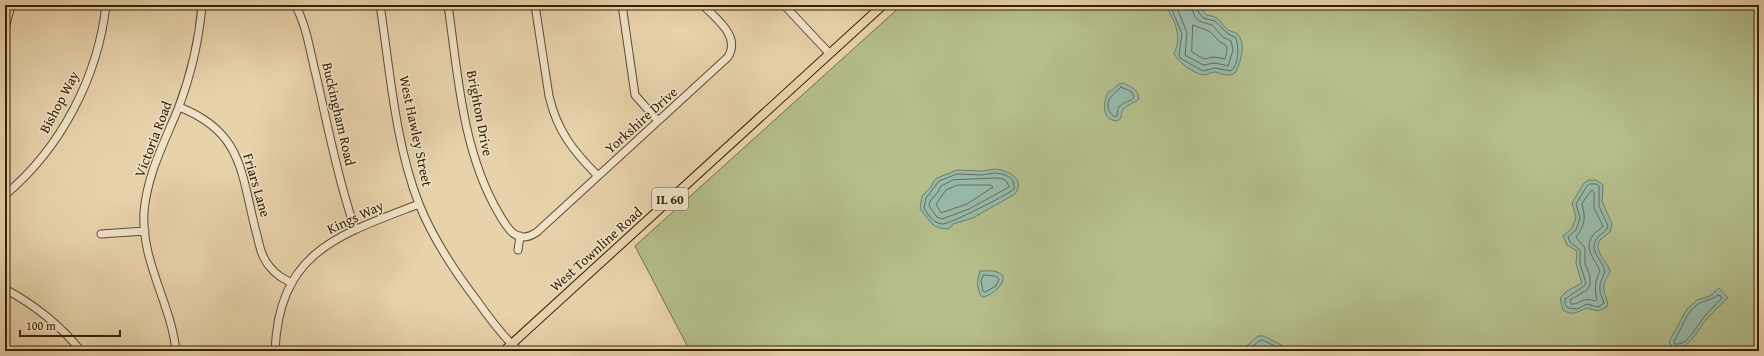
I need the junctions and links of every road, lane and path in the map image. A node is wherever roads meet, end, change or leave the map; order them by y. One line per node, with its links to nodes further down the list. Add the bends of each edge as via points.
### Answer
1 (11, 5): 12 (street)
2 (106, 5): 17 (street, Bishop Way, via 99,44 74,108 43,156)
3 (202, 5): 14 (street, Victoria Road, via 195,55)
4 (295, 5): 19 (street, Buckingham Road, via 307,35 337,165)
5 (380, 5): 18 (street, West Hawley Street, via 398,121)
6 (448, 5): 22 (street, Brighton Drive, via 465,119 474,156 493,205 507,229)
7 (535, 5): 16 (street, via 552,111 562,134)
8 (622, 5): 15 (street, via 635,95)
9 (703, 5): 15 (street, Yorkshire Drive, via 731,38 732,52)
10 (784, 5): 13 (street)
11 (883, 5): 13 (main road, IL 60)
12 (5, 29)
13 (829, 53): 26 (main road, West Townline Road / IL 60)
14 (179, 107): 20 (street, Victoria Road, via 150,178 144,214); 24 (street, Friars Lane, via 210,122 229,142 238,162 261,253 275,273)
15 (658, 121): 16 (street, Yorkshire Drive)
16 (598, 176): 22 (street, Yorkshire Drive, via 537,232 529,236)
17 (5, 194)
18 (419, 204): 19 (street, Kings Way); 26 (street, West Hawley Street, via 454,269)
19 (355, 229): 24 (street, Kings Way, via 322,248 303,267)
20 (145, 231): 21 (street); 28 (street, Victoria Road, via 148,258 172,329)
21 (101, 234)
22 (520, 236): 23 (street)
23 (518, 250)
24 (292, 283): 29 (street, Kings Way, via 279,315)
25 (5, 289): 27 (street, via 23,298 51,320)
26 (511, 344): 30 (main road, West Townline Road / IL 60); 31 (street, West Hawley Street)
27 (81, 351)
28 (176, 351)
29 (275, 351)
30 (504, 351)
31 (519, 351)

